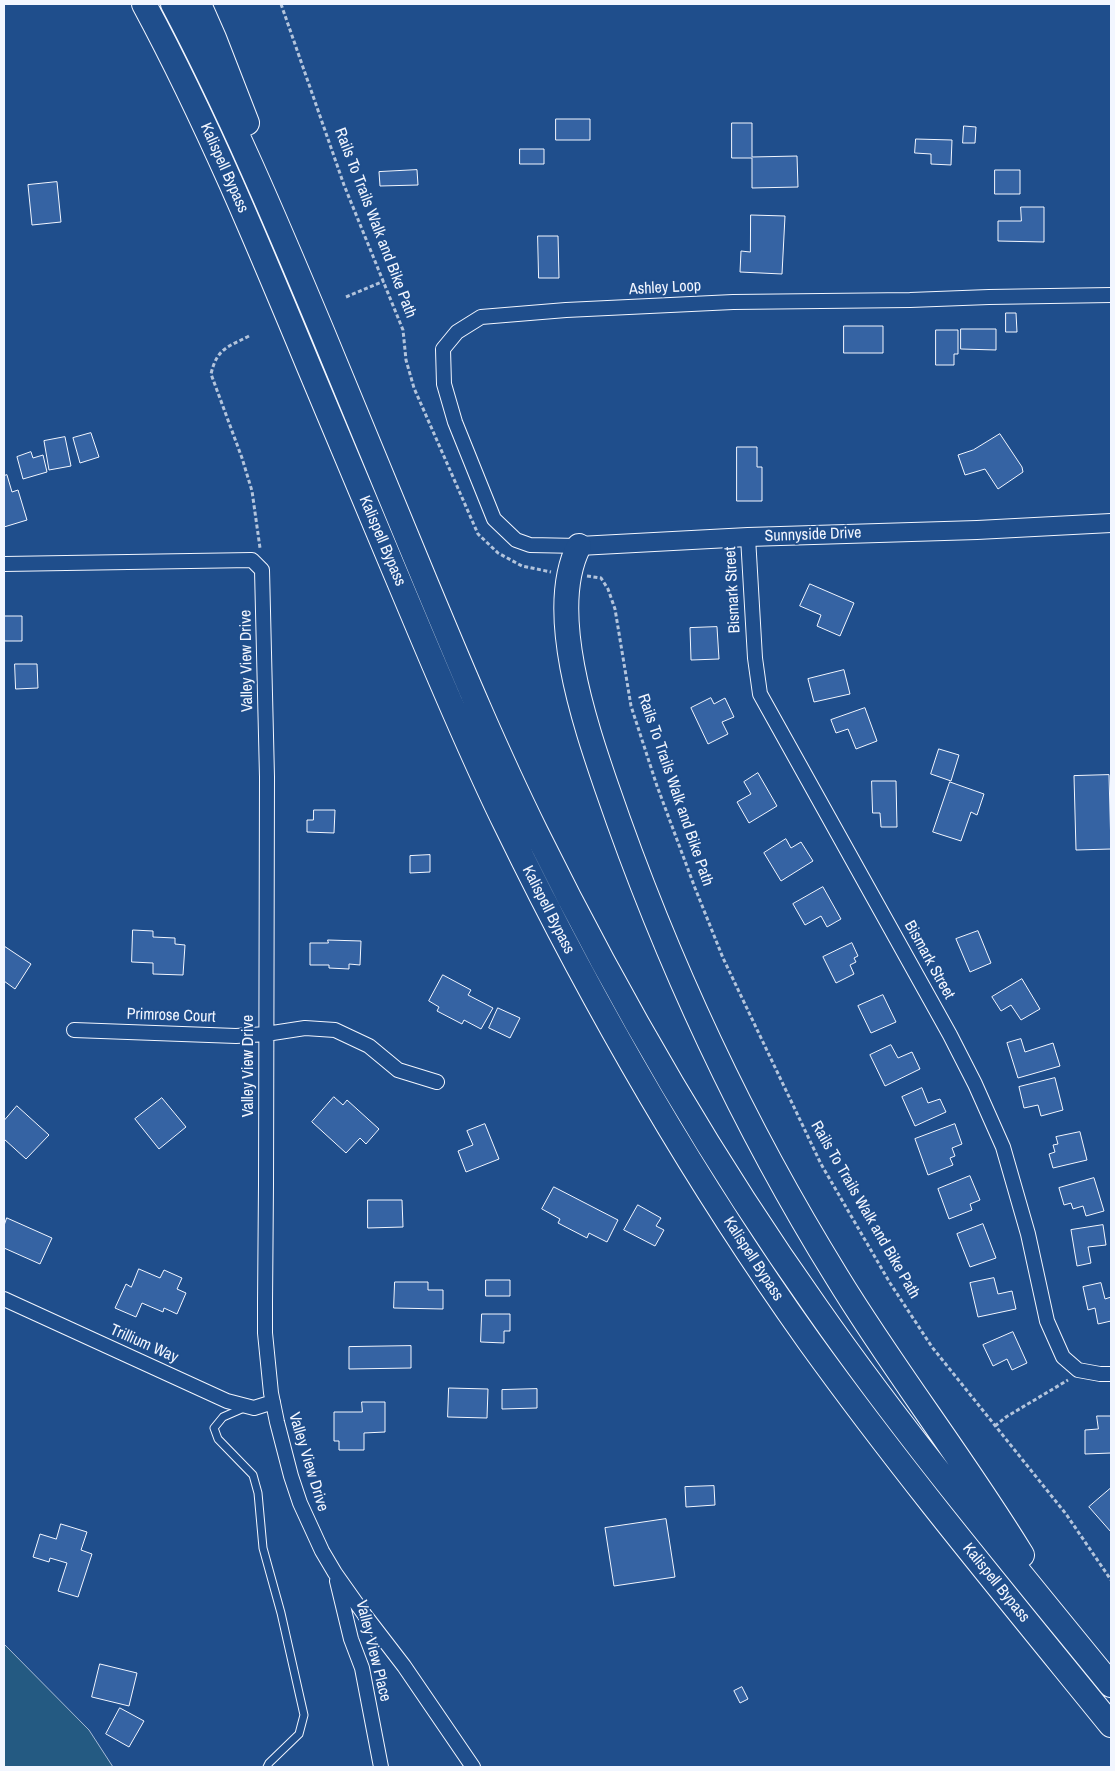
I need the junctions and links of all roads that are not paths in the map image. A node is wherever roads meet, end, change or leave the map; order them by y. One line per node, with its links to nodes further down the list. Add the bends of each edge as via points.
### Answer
1 (126, 4): 5 (highway)
2 (144, 4): 5 (highway, Kalispell Bypass, via 178,68)
3 (173, 4): 6 (highway, Kalispell Bypass, via 237,134)
4 (199, 4): 6 (highway, via 256,149)
5 (232, 186): 23 (highway, Kalispell Bypass, via 466,741 541,896 637,1073 743,1244 809,1340 948,1524)
6 (295, 267): 21 (highway, Kalispell Bypass, via 493,741 565,890 663,1070 734,1185 885,1403)
7 (1111, 295): 10 (street, Ashley Loop, via 733,302 481,317 457,332 443,349 444,384 455,422 494,519)
8 (1111, 523): 9 (street, Sunnyside Drive)
9 (748, 537): 11 (street, Sunnyside Drive); 17 (street, Bismark Street, via 754,658 760,694 975,1084 1003,1148 1028,1234 1047,1321 1063,1357 1078,1370)
10 (516, 540): 11 (street, Sunnyside Drive, via 530,545)
11 (579, 546): 21 (highway, via 568,574 567,589 571,657 577,690 618,820 688,997 719,1065 778,1177 837,1278 1002,1523)
12 (4, 564): 14 (street, Valley View Drive, via 252,560 262,570 267,777)
13 (74, 1030): 14 (street, Primrose Court, via 236,1036)
14 (266, 1034): 15 (street, Primrose Court, via 305,1028 335,1030 369,1046 398,1070); 18 (street, Valley View Drive, via 265,1312)
15 (437, 1082)
16 (4, 1300): 19 (street, Trillium Way)
17 (1111, 1374)
18 (273, 1402): 19 (street, Trillium Way); 20 (street, Valley View Drive, via 300,1503)
19 (246, 1407): 24 (lane, via 223,1418 214,1428 218,1439 253,1475 258,1493 263,1548 304,1715 299,1734)
20 (335, 1573): 25 (street, Valley View Place, via 351,1639 362,1668); 26 (street, Valley View Drive)
21 (1066, 1629): 22 (highway, Kalispell Bypass)
22 (1111, 1685)
23 (1111, 1725)
24 (267, 1767)
25 (381, 1767)
26 (473, 1767)

